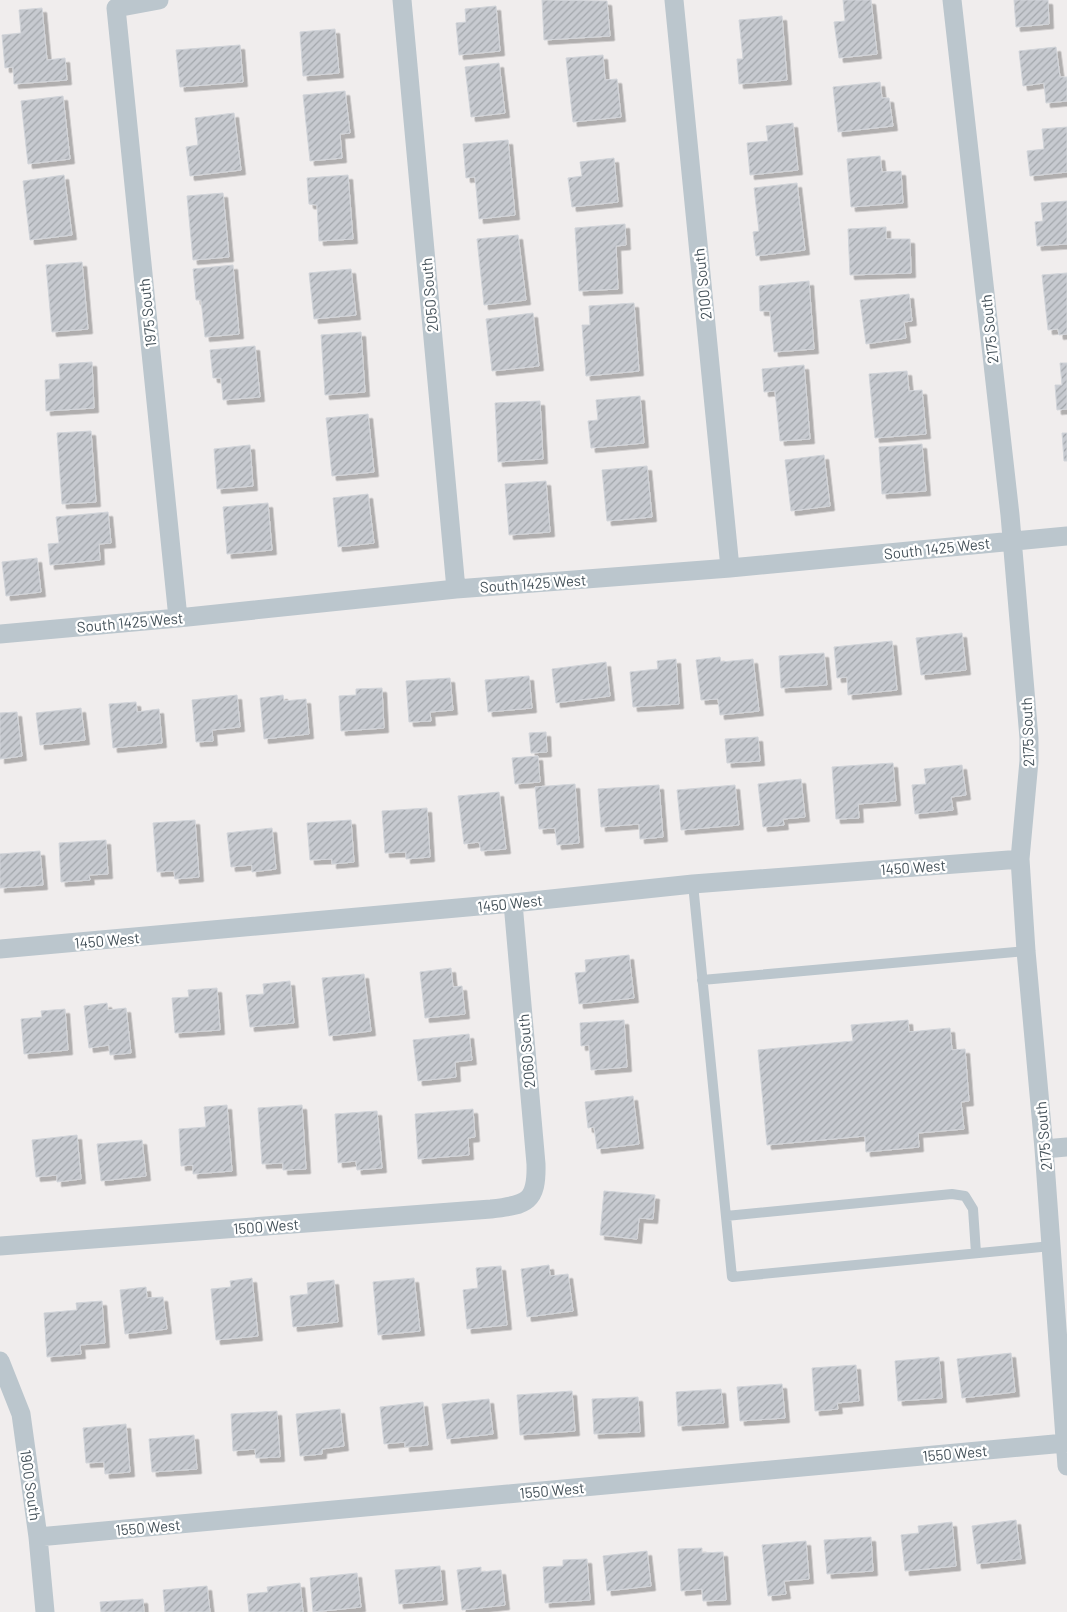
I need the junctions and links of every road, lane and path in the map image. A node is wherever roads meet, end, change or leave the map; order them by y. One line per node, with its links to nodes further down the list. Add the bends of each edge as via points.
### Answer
1 (159, 0): 9 (street, 1975 South, via 116,8)
2 (402, 0): 8 (street, 2050 South)
3 (674, 0): 7 (street, 2100 South)
4 (952, 0): 6 (street, 2175 South)
5 (1067, 536): 6 (street, South 1425 West)
6 (1013, 540): 7 (street, South 1425 West); 11 (street, 2175 South, via 1029,738)
7 (730, 568): 8 (street, South 1425 West)
8 (456, 589): 9 (street, South 1425 West)
9 (178, 618): 10 (street, South 1425 West)
10 (0, 634)
11 (1020, 859): 12 (street, 1450 West); 15 (street, 2175 South)
12 (693, 884): 13 (street, 1450 West); 16 (lane)
13 (513, 903): 14 (street, 1450 West); 19 (street, 2060 South, via 536,1164 536,1186)
14 (0, 949)
15 (1026, 951): 16 (lane); 18 (street, 2175 South)
16 (702, 980): 20 (lane)
17 (1067, 1146): 18 (street)
18 (1044, 1149): 22 (street, 2175 South)
19 (530, 1198): 21 (street, 1500 West, via 491,1209)
20 (726, 1216): 23 (lane, via 952,1194 966,1196 973,1209); 23 (lane, via 732,1277)
21 (0, 1246)
22 (1051, 1246): 23 (lane); 25 (street, 2175 South)
23 (976, 1253)
24 (0, 1361): 27 (street, 1900 South, via 21,1414)
25 (1065, 1443): 26 (street, 2175 South); 27 (street, 1550 West)
26 (1067, 1466)
27 (38, 1537): 28 (street, 1900 South)
28 (45, 1612)

